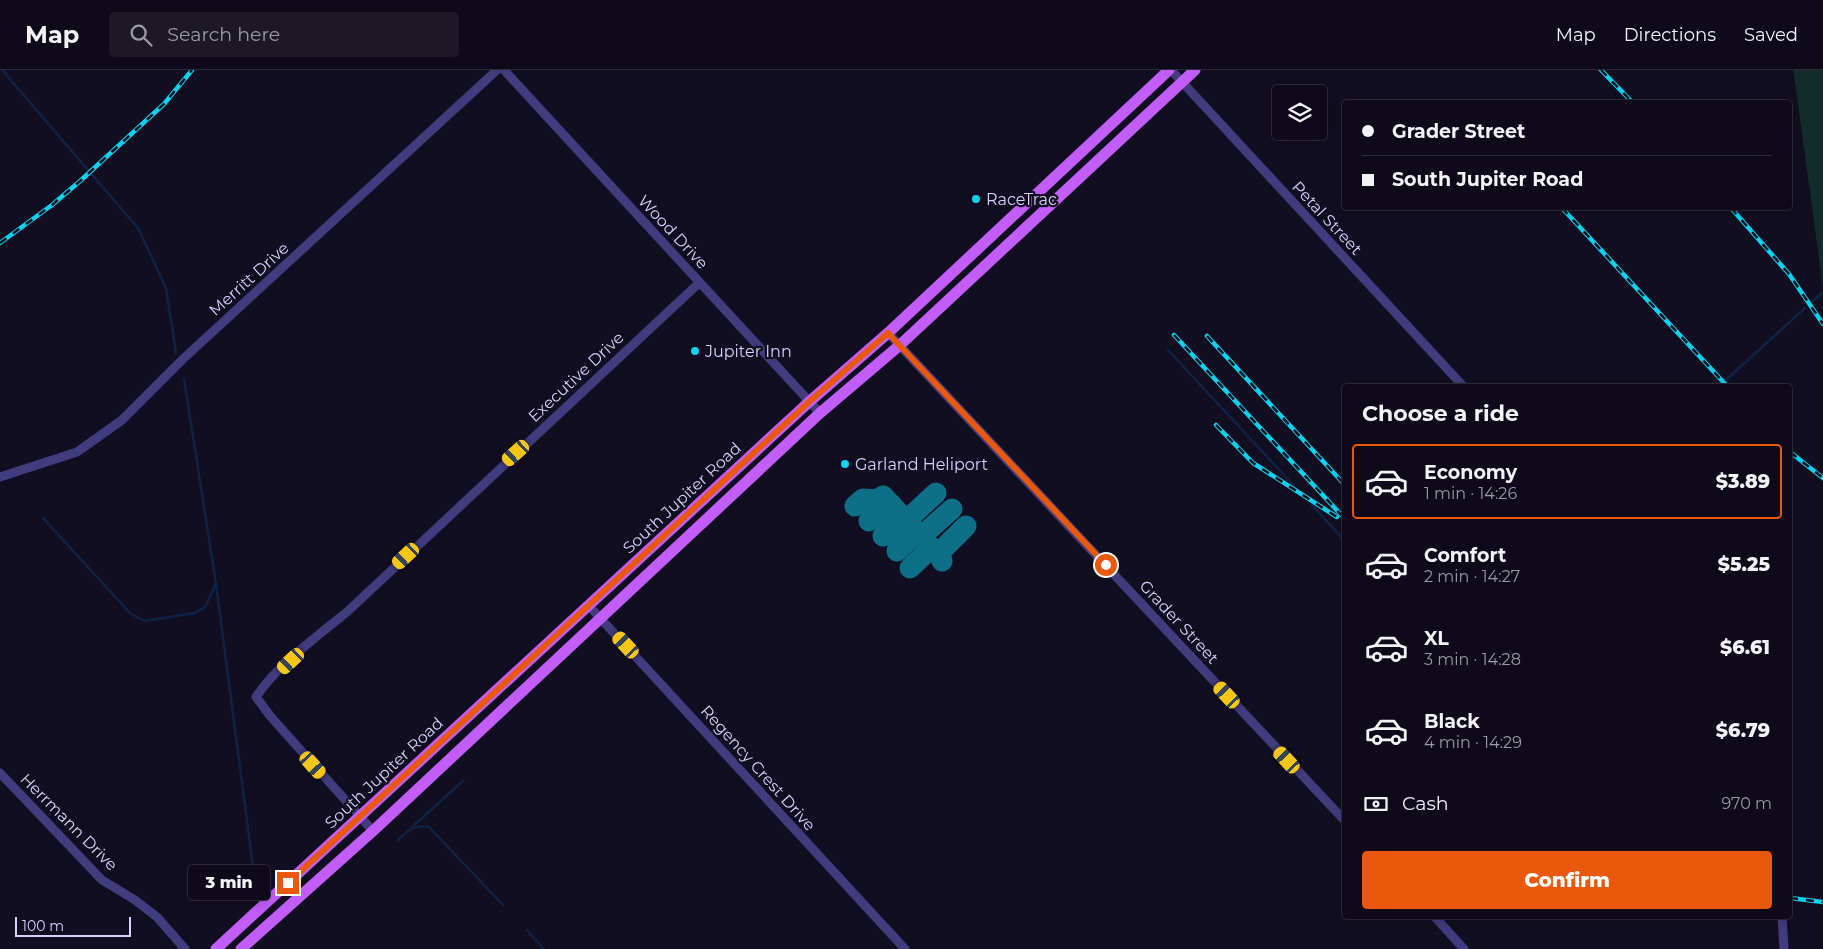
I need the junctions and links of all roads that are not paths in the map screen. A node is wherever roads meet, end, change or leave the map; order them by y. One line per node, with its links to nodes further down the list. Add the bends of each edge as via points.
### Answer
1 (497, 70): 12 (street, Merritt Drive, via 183,359 122,420 77,452)
2 (504, 70): 6 (street, Wood Drive)
3 (1170, 70): 5 (street, Petal Street); 7 (main road, South Jupiter Road)
4 (1195, 70): 5 (main road, South Jupiter Road)
5 (1182, 82): 8 (main road, South Jupiter Road); 9 (street, Petal Street)
6 (699, 283): 10 (street, Wood Drive); 18 (street, Executive Drive, via 348,611 276,674 256,697 270,717)
7 (888, 333): 8 (street, Grader Street); 10 (main road, South Jupiter Road)
8 (900, 345): 11 (main road, South Jupiter Road); 19 (street, Grader Street)
9 (1461, 384)
10 (809, 402): 11 (street, Wood Drive); 13 (main road, South Jupiter Road)
11 (820, 414): 14 (main road, South Jupiter Road)
12 (0, 477)
13 (589, 606): 14 (street, Regency Crest Drive); 15 (main road, South Jupiter Road)
14 (600, 617): 16 (main road, South Jupiter Road); 26 (street, Regency Crest Drive)
15 (448, 736): 16 (main road); 18 (main road, South Jupiter Road)
16 (460, 749): 20 (main road, South Jupiter Road)
17 (0, 773): 23 (street, Herrmann Drive, via 102,880 150,911)
18 (360, 817): 20 (street); 24 (main road, South Jupiter Road)
19 (1342, 818)
20 (372, 831): 25 (main road, South Jupiter Road)
21 (1437, 919): 27 (street)
22 (1782, 919): 28 (street)
23 (185, 949)
24 (216, 949)
25 (240, 949)
26 (905, 949)
27 (1464, 949)
28 (1784, 949)

